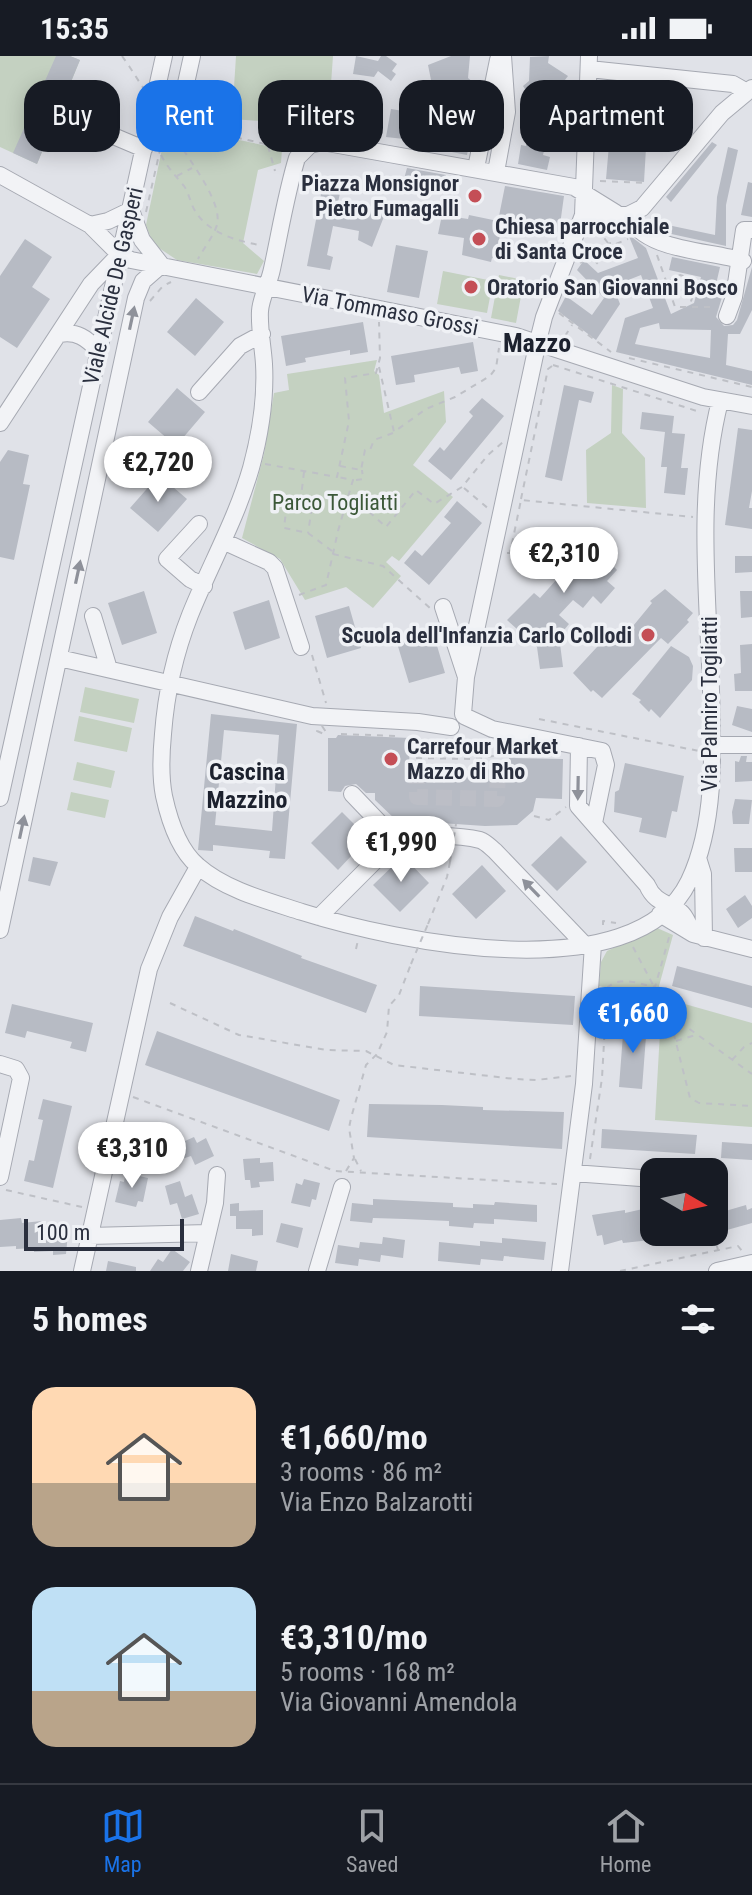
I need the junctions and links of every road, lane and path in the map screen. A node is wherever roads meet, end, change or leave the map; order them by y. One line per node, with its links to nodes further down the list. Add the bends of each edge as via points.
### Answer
1 (122, 56): 6 (path, bridge)
2 (164, 56): 7 (street, Viale Alcide De Gasperi)
3 (192, 56): 8 (street)
4 (501, 56): 9 (street); 12 (street)
5 (589, 62): 10 (street, via 733,84); 28 (street)
6 (139, 80)
7 (161, 80)
8 (186, 80)
9 (495, 80)
10 (747, 95): 31 (street, via 722,113 652,198)
11 (504, 106): 12 (street)
12 (507, 107): 24 (street)
13 (152, 152): 29 (street, Viale Alcide De Gasperi)
14 (152, 152): 32 (path)
15 (153, 152): 26 (path)
16 (185, 152): 21 (path)
17 (268, 152): 23 (path)
18 (301, 152): 51 (street, Via Palmiro Togliatti)
19 (381, 152): 22 (street)
20 (479, 152): 22 (street)
21 (193, 167): 26 (path); 34 (path, via 217,208)
22 (476, 168): 24 (street)
23 (275, 171)
24 (496, 172): 28 (street)
25 (0, 175): 33 (street)
26 (176, 177): 34 (path, via 199,218)
27 (654, 183): 28 (path, via 603,180)
28 (589, 186): 30 (street); 31 (street)
29 (131, 210): 33 (street); 41 (street, Viale Alcide De Gasperi); 45 (street, via 142,240)
30 (588, 220): 31 (street); 40 (path); 64 (street)
31 (623, 220): 36 (street); 39 (path, via 628,240)
32 (145, 222)
33 (90, 225): 41 (street)
34 (215, 229): 38 (path); 44 (path)
35 (752, 230): 43 (street, via 744,230)
36 (652, 238): 43 (street); 50 (path)
37 (579, 244): 42 (path)
38 (260, 245)
39 (615, 245): 40 (path); 40 (path, via 612,251)
40 (608, 246): 42 (path)
41 (120, 255): 45 (street, Via Tommaso Grossi); 61 (street, via 91,284); 66 (street, Viale Alcide De Gasperi)
42 (589, 255): 46 (path); 47 (path)
43 (742, 260): 58 (street)
44 (192, 265)
45 (161, 267): 51 (street, Via Tommaso Grossi); 100 (street, Viale Alcide De Gasperi, one-way to 45, via 136,298 143,281)
46 (602, 268)
47 (575, 270)
48 (178, 280): 54 (path, via 163,286)
49 (697, 280): 50 (path, via 680,275); 52 (path); 56 (path)
50 (666, 283): 55 (path)
51 (266, 288): 62 (street, Via Palmiro Togliatti); 64 (street, Via Tommaso Grossi)
52 (686, 291): 53 (path, via 687,296); 53 (path, via 679,291)
53 (680, 298): 55 (path)
54 (146, 307)
55 (675, 307): 56 (path)
56 (690, 307): 58 (path)
57 (554, 309): 60 (path)
58 (729, 312)
59 (378, 317): 69 (path)
60 (573, 324): 65 (path); 67 (path)
61 (60, 334): 66 (street, via 86,338); 75 (street)
62 (262, 334): 71 (street, via 240,346); 92 (street, Via Palmiro Togliatti, via 265,384 259,430)
63 (500, 341): 76 (path, via 490,376)
64 (538, 341): 72 (street, Via Tommaso Grossi); 93 (street)
65 (562, 341)
66 (98, 350): 113 (street, Viale Alcide De Gasperi)
67 (615, 354)
68 (631, 358): 70 (path)
69 (379, 366): 76 (path); 79 (path, via 376,373 345,378 349,421)
70 (752, 387)
71 (199, 392)
72 (720, 401): 74 (street, Via Tommaso Grossi); 89 (street, Via Palmiro Togliatti, via 710,445)
73 (701, 404): 85 (path, via 699,412 554,363 548,369)
74 (752, 406)
75 (0, 423)
76 (394, 432): 80 (path, via 365,450)
77 (511, 437): 84 (path)
78 (260, 463): 81 (path)
79 (339, 466): 80 (path); 82 (path)
80 (361, 470): 83 (path, via 363,479)
81 (304, 471): 82 (path); 87 (path)
82 (337, 477): 83 (path)
83 (353, 480): 86 (path)
84 (462, 487): 86 (path, via 434,504 416,490 386,527 366,509); 88 (path)
85 (521, 500): 89 (path); 93 (path, via 510,553)
86 (347, 503): 94 (path)
87 (300, 505): 91 (path, via 312,507); 91 (path, via 287,503 284,528)
88 (494, 513)
89 (706, 518): 110 (street, Via Palmiro Togliatti)
90 (199, 524): 95 (street, via 167,559)
91 (308, 533): 94 (path)
92 (225, 542): 95 (street, Via Palmiro Togliatti); 99 (street, via 275,568)
93 (494, 552): 102 (street)
94 (333, 553): 96 (path, via 326,585); 97 (path, via 383,566)
95 (204, 586): 103 (street, Via Palmiro Togliatti)
96 (299, 595)
97 (438, 611): 102 (street)
98 (93, 616): 101 (street)
99 (306, 650): 104 (path)
100 (59, 658): 101 (street); 127 (street, Viale Alcide De Gasperi, one-way to 100)
101 (109, 669): 103 (street)
102 (466, 677): 105 (street)
103 (170, 683): 105 (street, via 312,716); 120 (street, Via Palmiro Togliatti, via 163,791 180,843)
104 (327, 704)
105 (457, 719): 109 (street)
106 (539, 719): 110 (path)
107 (341, 734): 111 (path, via 414,735 414,758)
108 (752, 745): 110 (street)
109 (579, 746): 117 (street, one-way to 117, via 577,802); 117 (street, via 599,750 606,759)
110 (713, 749): 119 (street, Via Palmiro Togliatti, via 710,797)
111 (509, 754)
112 (352, 794): 118 (street)
113 (0, 798)
114 (560, 812): 115 (path, via 546,821)
115 (534, 816)
116 (456, 822): 143 (path, bridge, via 447,877 399,995 389,1006 387,1032)
117 (594, 823): 124 (street, via 649,890 662,890)
118 (396, 840): 122 (street); 132 (street, one-way to 118, via 485,842)
119 (697, 857): 121 (street, Via Palmiro Togliatti); 129 (street, via 703,874)
120 (198, 867): 122 (street, Via Palmiro Togliatti, via 245,892); 158 (street, via 149,969)
121 (684, 890): 123 (street); 124 (street, Via Palmiro Togliatti)
122 (319, 917): 132 (street, Via Palmiro Togliatti, via 464,947)
123 (685, 917): 124 (street, via 679,911); 129 (street)
124 (661, 918): 128 (path); 129 (street); 132 (street, Via Palmiro Togliatti)
125 (616, 923): 126 (path, via 603,921)
126 (602, 927)
127 (0, 930)
128 (670, 932): 129 (path); 135 (path)
129 (692, 936): 134 (street)
130 (358, 939): 133 (path)
131 (629, 940): 135 (path)
132 (589, 945): 147 (street)
133 (356, 949)
134 (752, 949)
135 (655, 987): 137 (path, via 623,980); 139 (path)
136 (597, 988): 137 (path)
137 (607, 989): 154 (path, via 602,1078)
138 (170, 1003): 143 (path, via 239,1035)
139 (669, 1015): 140 (path); 141 (path)
140 (697, 1035): 141 (path); 144 (path)
141 (676, 1041): 149 (path, via 692,1101)
142 (752, 1043): 144 (path)
143 (374, 1056): 147 (path, via 394,1065 479,1076 536,1080); 150 (path, via 366,1065 349,1128)
144 (731, 1060): 146 (path)
145 (0, 1064): 153 (street, via 16,1069 21,1078)
146 (752, 1074)
147 (584, 1075): 154 (street)
148 (128, 1095): 155 (path)
149 (752, 1106)
150 (354, 1158): 151 (path); 155 (path)
151 (362, 1173): 154 (path); 155 (path)
152 (217, 1175): 159 (street)
153 (0, 1177)
154 (577, 1178): 156 (street); 167 (street)
155 (344, 1179): 166 (street)
156 (640, 1179)
157 (0, 1189): 158 (path)
158 (95, 1210): 160 (street)
159 (208, 1233): 160 (street); 165 (street)
160 (89, 1236): 164 (street)
161 (717, 1246): 162 (path)
162 (718, 1251): 163 (path, via 738,1246); 168 (path)
163 (748, 1259): 169 (street)
164 (82, 1271)
165 (199, 1271)
166 (317, 1271)
167 (560, 1271)
168 (620, 1271)
169 (717, 1271)

